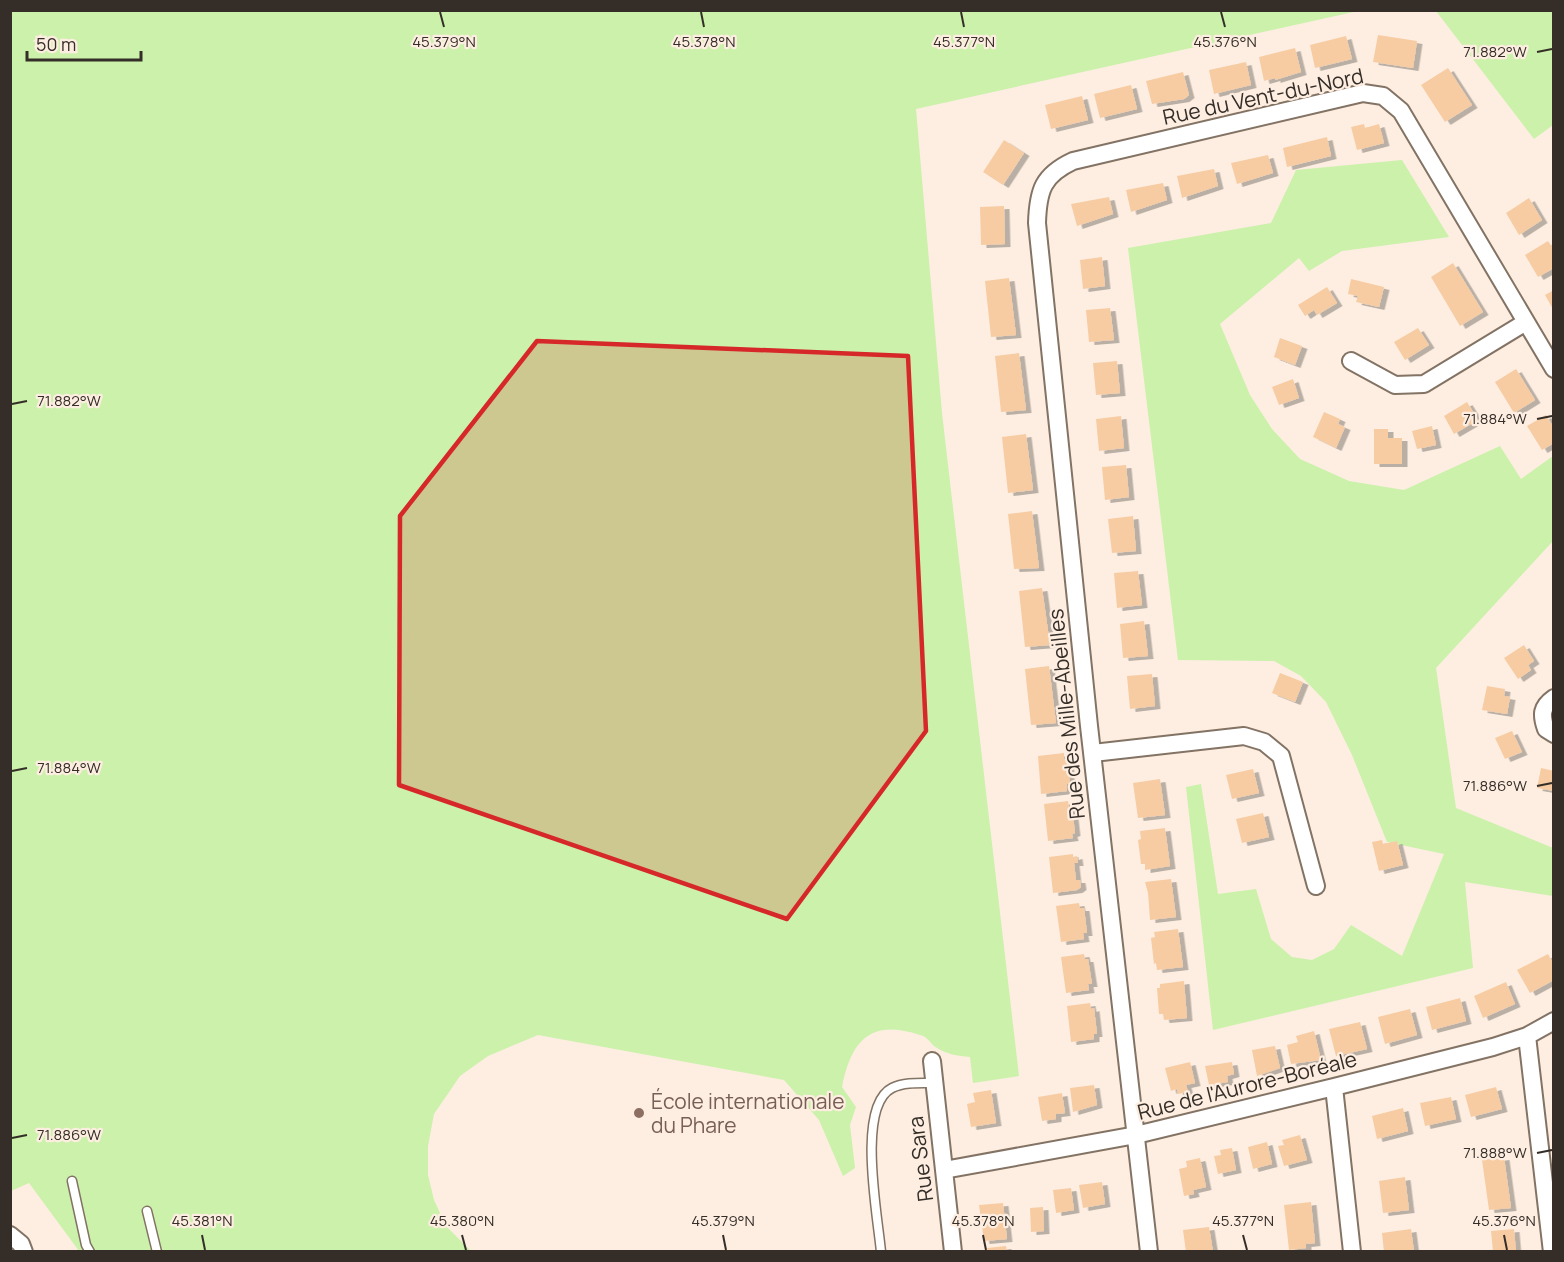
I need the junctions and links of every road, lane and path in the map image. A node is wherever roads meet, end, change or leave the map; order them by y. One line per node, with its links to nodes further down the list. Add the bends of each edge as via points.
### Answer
1 (1050, 175): 2 (street, Rue du Vent-du-Nord, via 1073,161 1375,93 1401,111); 7 (street, Rue des Mille-Abeilles, via 1041,188 1037,223)
2 (1526, 322): 3 (street, via 1424,384 1395,385); 4 (street, Rue du Vent-du-Nord)
3 (1351, 361)
4 (1554, 369)
5 (1554, 698): 6 (street, via 1542,712 1546,729)
6 (1554, 734)
7 (1093, 753): 8 (street, via 1244,736 1264,742 1281,756); 14 (street, Rue des Mille-Abeilles)
8 (1316, 886)
9 (1554, 1021): 10 (street, Rue de l'Aurore-Boréale)
10 (1527, 1036): 13 (street, Rue de l'Aurore-Boréale); 26 (street)
11 (932, 1061): 12 (street, Rue Sara)
12 (933, 1083): 15 (street, Rue Sara); 22 (lane, via 906,1083 891,1088 879,1099 872,1156)
13 (1334, 1087): 14 (street, Rue de l'Aurore-Boréale); 25 (street)
14 (1136, 1135): 15 (street, Rue de l'Aurore-Boréale); 24 (street, Rue des Mille-Abeilles)
15 (944, 1170): 23 (street, Rue Sara)
16 (72, 1181): 20 (lane)
17 (147, 1211): 21 (lane)
18 (10, 1235): 19 (street)
19 (24, 1251)
20 (90, 1251)
21 (157, 1251)
22 (881, 1251)
23 (953, 1251)
24 (1149, 1251)
25 (1352, 1251)
26 (1552, 1251)

